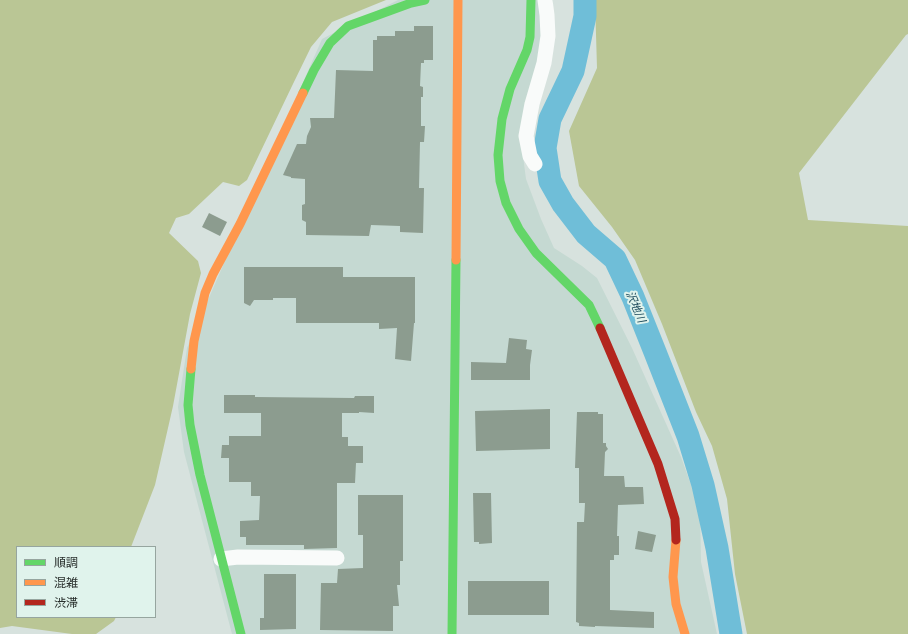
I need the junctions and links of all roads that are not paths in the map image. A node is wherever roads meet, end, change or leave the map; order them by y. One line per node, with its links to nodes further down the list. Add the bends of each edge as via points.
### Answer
1 (425, 0): 7 (street, via 348,26 330,43 314,70 205,293 194,341 188,405 200,475)
2 (458, 0): 9 (street)
3 (531, 0): 10 (street, via 527,50 510,89 502,119 498,155 500,181 506,203 518,229 536,253 589,305 658,464 675,519 673,577 676,604)
4 (545, 0): 5 (street, via 548,36 526,136 530,156)
5 (535, 164)
6 (337, 558): 7 (street)
7 (221, 559): 8 (street)
8 (241, 634)
9 (452, 634)
10 (685, 634)

